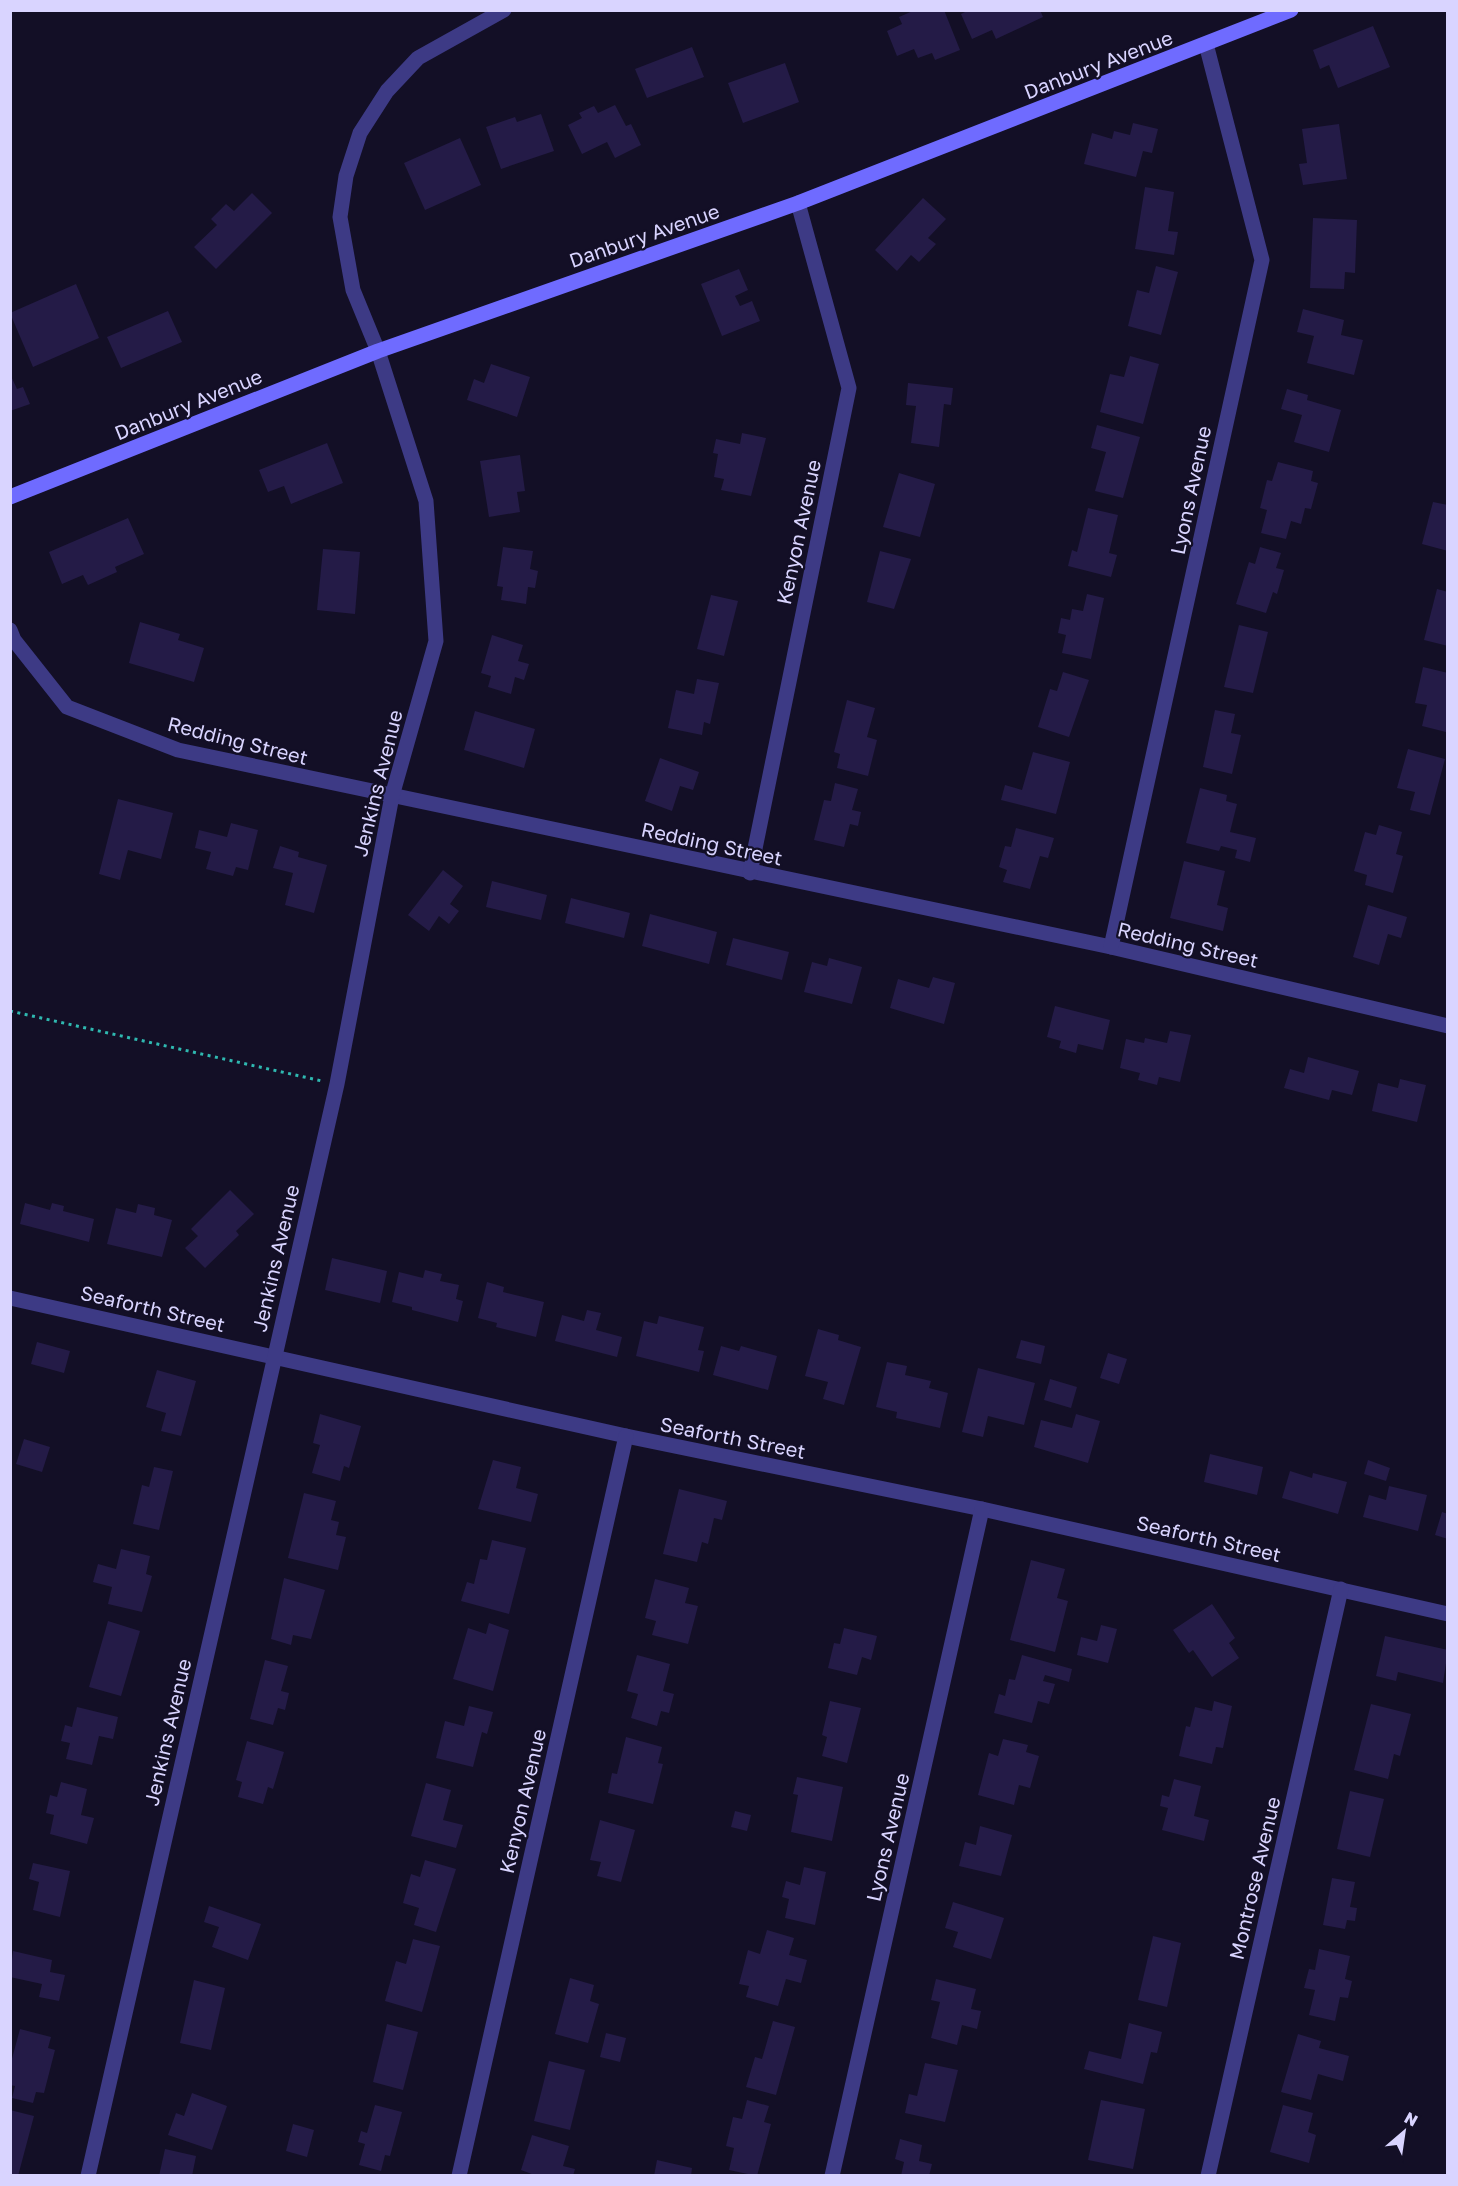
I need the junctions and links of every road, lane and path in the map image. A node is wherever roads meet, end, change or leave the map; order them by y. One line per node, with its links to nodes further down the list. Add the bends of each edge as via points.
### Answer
1 (504, 10): 5 (street, Jenkins Avenue, via 418,58 387,91 360,133 346,176 340,217 353,290)
2 (1291, 10): 3 (street, Danbury Avenue)
3 (1206, 44): 4 (street, Danbury Avenue); 10 (street, Lyons Avenue, via 1262,260)
4 (798, 203): 5 (street, Danbury Avenue); 9 (street, Kenyon Avenue, via 849,388)
5 (378, 351): 6 (street, Danbury Avenue); 8 (street, Jenkins Avenue, via 426,501 436,640)
6 (10, 497)
7 (10, 630): 8 (street, Redding Street, via 67,706 177,750)
8 (392, 796): 9 (street, Redding Street); 13 (street, Jenkins Avenue)
9 (750, 873): 10 (street, Redding Street)
10 (1111, 947): 12 (street, Redding Street)
11 (10, 1011): 13 (path)
12 (1448, 1026)
13 (337, 1084): 15 (street, Jenkins Avenue)
14 (10, 1298): 15 (street, Seaforth Street)
15 (274, 1357): 16 (street, Seaforth Street); 20 (street, Jenkins Avenue)
16 (626, 1436): 17 (street, Seaforth Street); 21 (street, Kenyon Avenue)
17 (982, 1509): 18 (street, Seaforth Street); 22 (street, Lyons Avenue)
18 (1341, 1589): 19 (street, Seaforth Street); 23 (street, Montrose Avenue)
19 (1448, 1614)
20 (88, 2175)
21 (459, 2175)
22 (832, 2175)
23 (1208, 2175)

